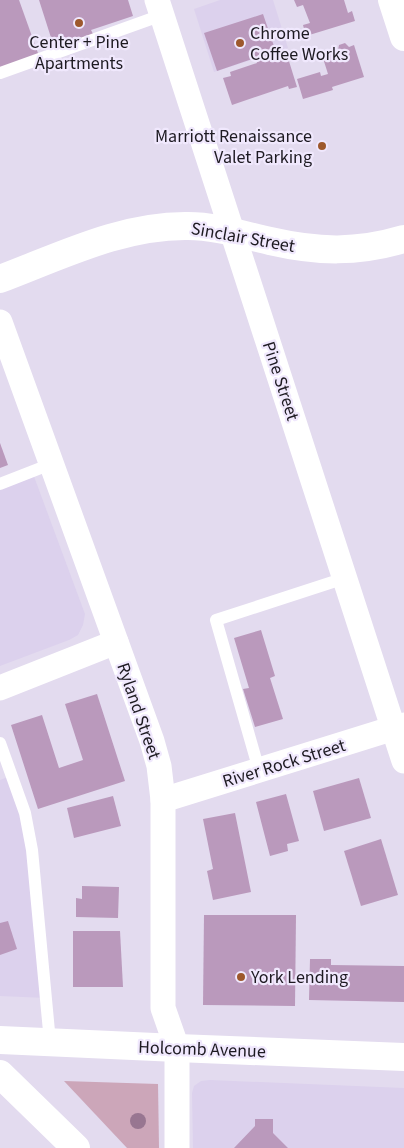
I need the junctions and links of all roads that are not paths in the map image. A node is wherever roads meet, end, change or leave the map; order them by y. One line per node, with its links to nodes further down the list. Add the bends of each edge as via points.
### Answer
1 (392, 0): 3 (street)
2 (159, 7): 4 (lane); 5 (street, Pine Street)
3 (404, 37)
4 (0, 73)
5 (233, 232): 6 (street, Sinclair Street, via 294,246 331,250 374,247); 7 (street, Sinclair Street, via 191,226 150,227 113,236); 11 (street, Pine Street)
6 (404, 239)
7 (0, 279)
8 (0, 322): 9 (street, Ryland Street)
9 (51, 464): 10 (lane); 12 (street, Ryland Street)
10 (0, 484)
11 (345, 578): 14 (street, Pine Street); 17 (lane, via 216,620)
12 (116, 642): 13 (street); 18 (street, Ryland Street, via 152,741)
13 (0, 688)
14 (399, 726): 16 (street, Pine Street); 17 (street, River Rock Street)
15 (0, 743): 20 (lane, via 26,813)
16 (404, 761)
17 (259, 770): 18 (street, River Rock Street)
18 (163, 800): 21 (street, Ryland Street, via 163,1008)
19 (0, 1040): 20 (street, Holcomb Avenue)
20 (50, 1042): 21 (street, Holcomb Avenue)
21 (177, 1048): 22 (street, Holcomb Avenue); 25 (street, Ryland Street)
22 (404, 1057)
23 (0, 1074): 24 (street)
24 (64, 1144)
25 (177, 1148)

